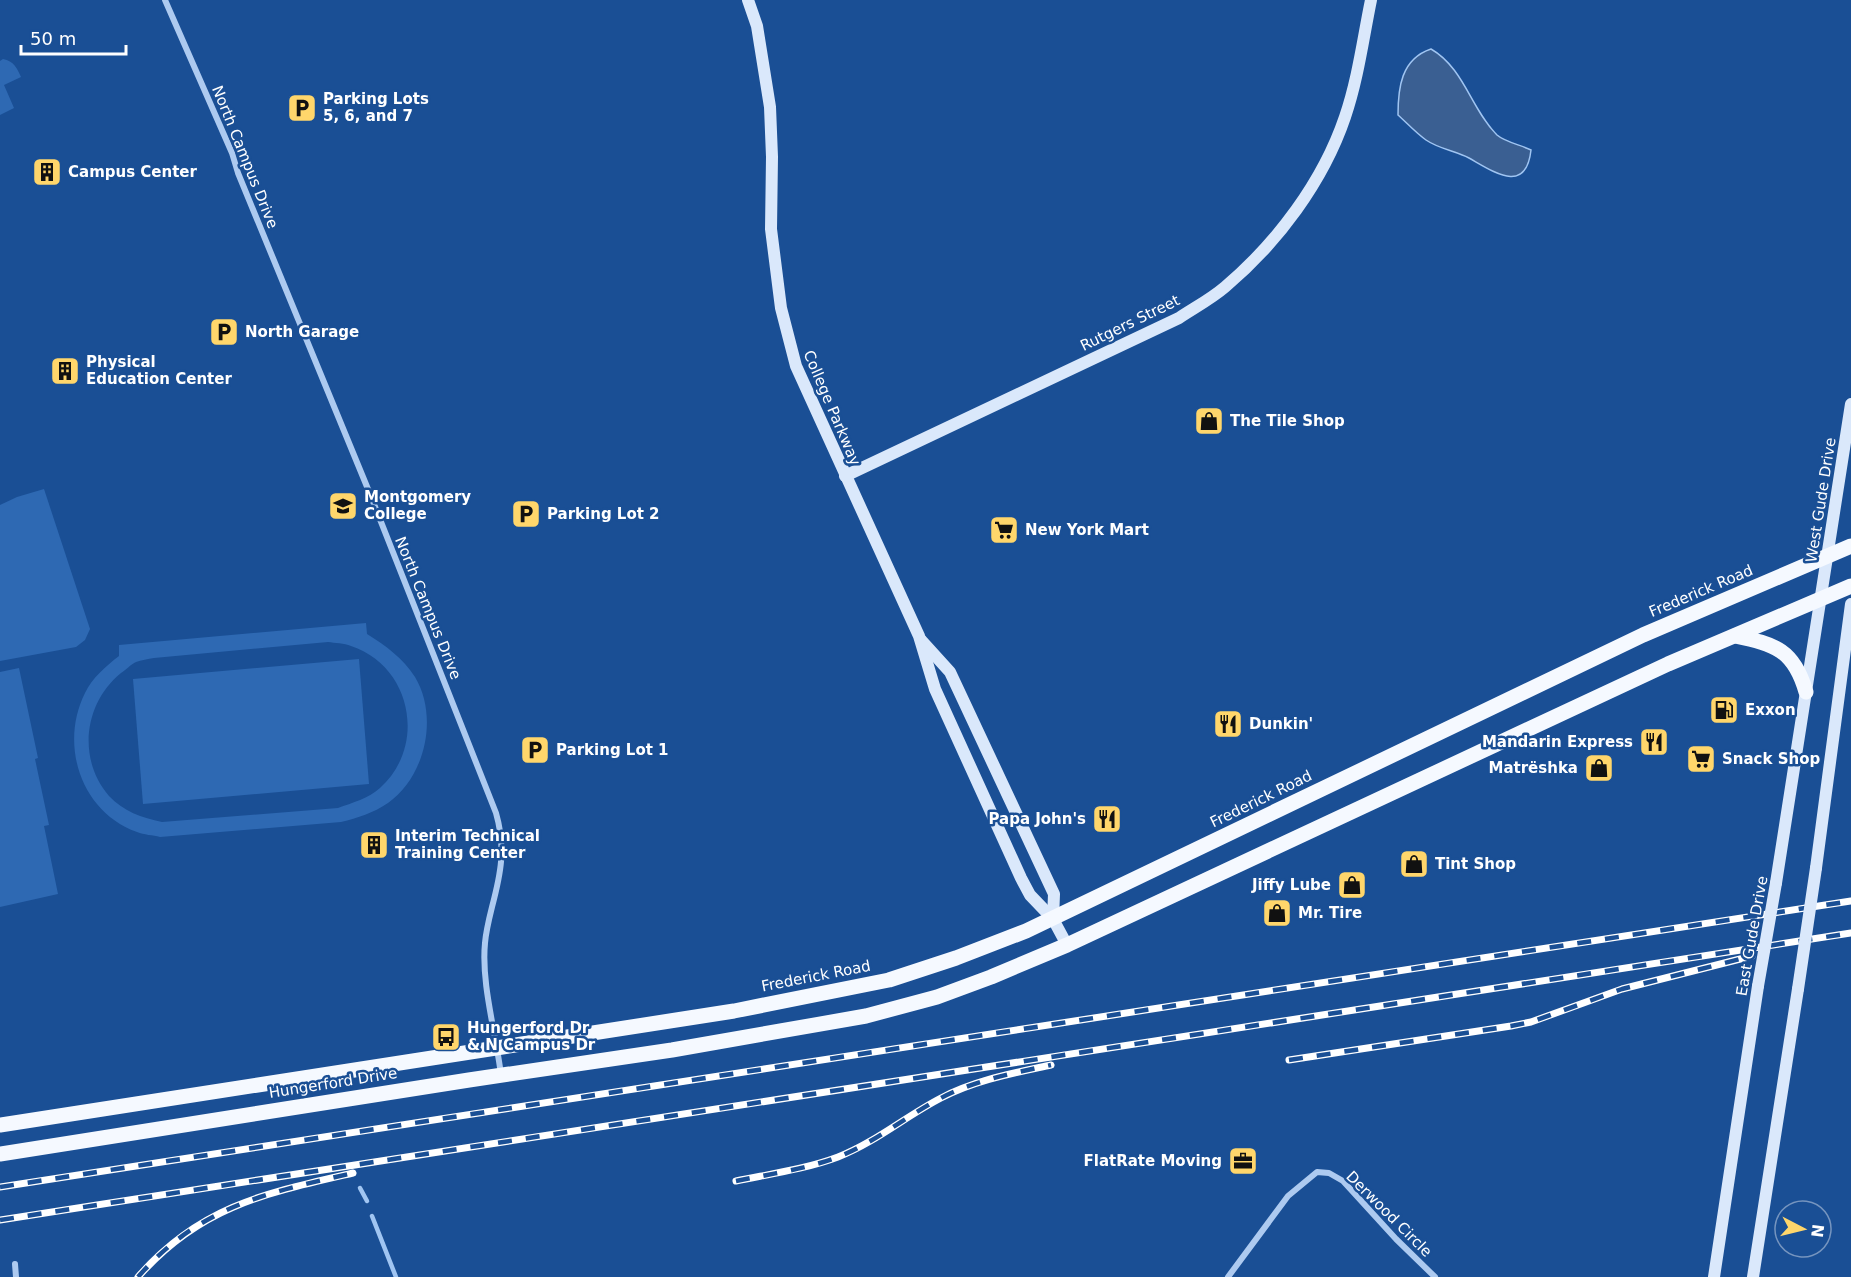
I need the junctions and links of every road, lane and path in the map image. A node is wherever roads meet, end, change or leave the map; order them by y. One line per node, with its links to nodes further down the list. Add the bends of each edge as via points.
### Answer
1 (165, 0): 17 (street, North Campus Drive, via 231,149 496,813 503,856 485,943 485,972)
2 (748, 0): 5 (street, College Parkway, via 757,27 770,107 771,229 781,308 796,366)
3 (1371, 0): 5 (street, Rutgers Street, via 1346,115 1334,146 1296,212 1224,288 1179,318)
4 (1851, 404): 7 (street, West Gude Drive)
5 (844, 476): 11 (street, College Parkway)
6 (1851, 546): 7 (main road, Frederick Road)
7 (1827, 557): 9 (street, West Gude Drive); 14 (main road, Frederick Road, via 1643,635)
8 (1851, 586): 9 (main road)
9 (1821, 600): 12 (main road); 13 (street, East Gude Drive)
10 (1851, 604): 26 (street, bridge, via 1816,868)
11 (919, 636): 14 (street, College Parkway, via 935,689 1021,878 1030,895); 14 (street, College Parkway, via 950,672 1054,894)
12 (1735, 636): 13 (main road, via 1770,644 1785,652 1797,666); 15 (main road)
13 (1806, 692): 25 (street, East Gude Drive, bridge)
14 (1053, 919): 15 (street, College Parkway); 16 (main road, Frederick Road, via 889,980)
15 (1067, 945): 18 (main road, Hungerford Drive, via 948,993 866,1016)
16 (666, 1022): 17 (main road, Hungerford Drive)
17 (498, 1048): 18 (street, North Campus Drive); 19 (main road, Hungerford Drive)
18 (501, 1075): 20 (main road, Hungerford Drive)
19 (0, 1125)
20 (0, 1154)
21 (15, 1264): 22 (street)
22 (16, 1277)
23 (1228, 1277): 24 (street, Derwood Circle, via 1288,1196 1317,1172 1343,1181)
24 (1435, 1277)
25 (1714, 1277)
26 (1753, 1277)

